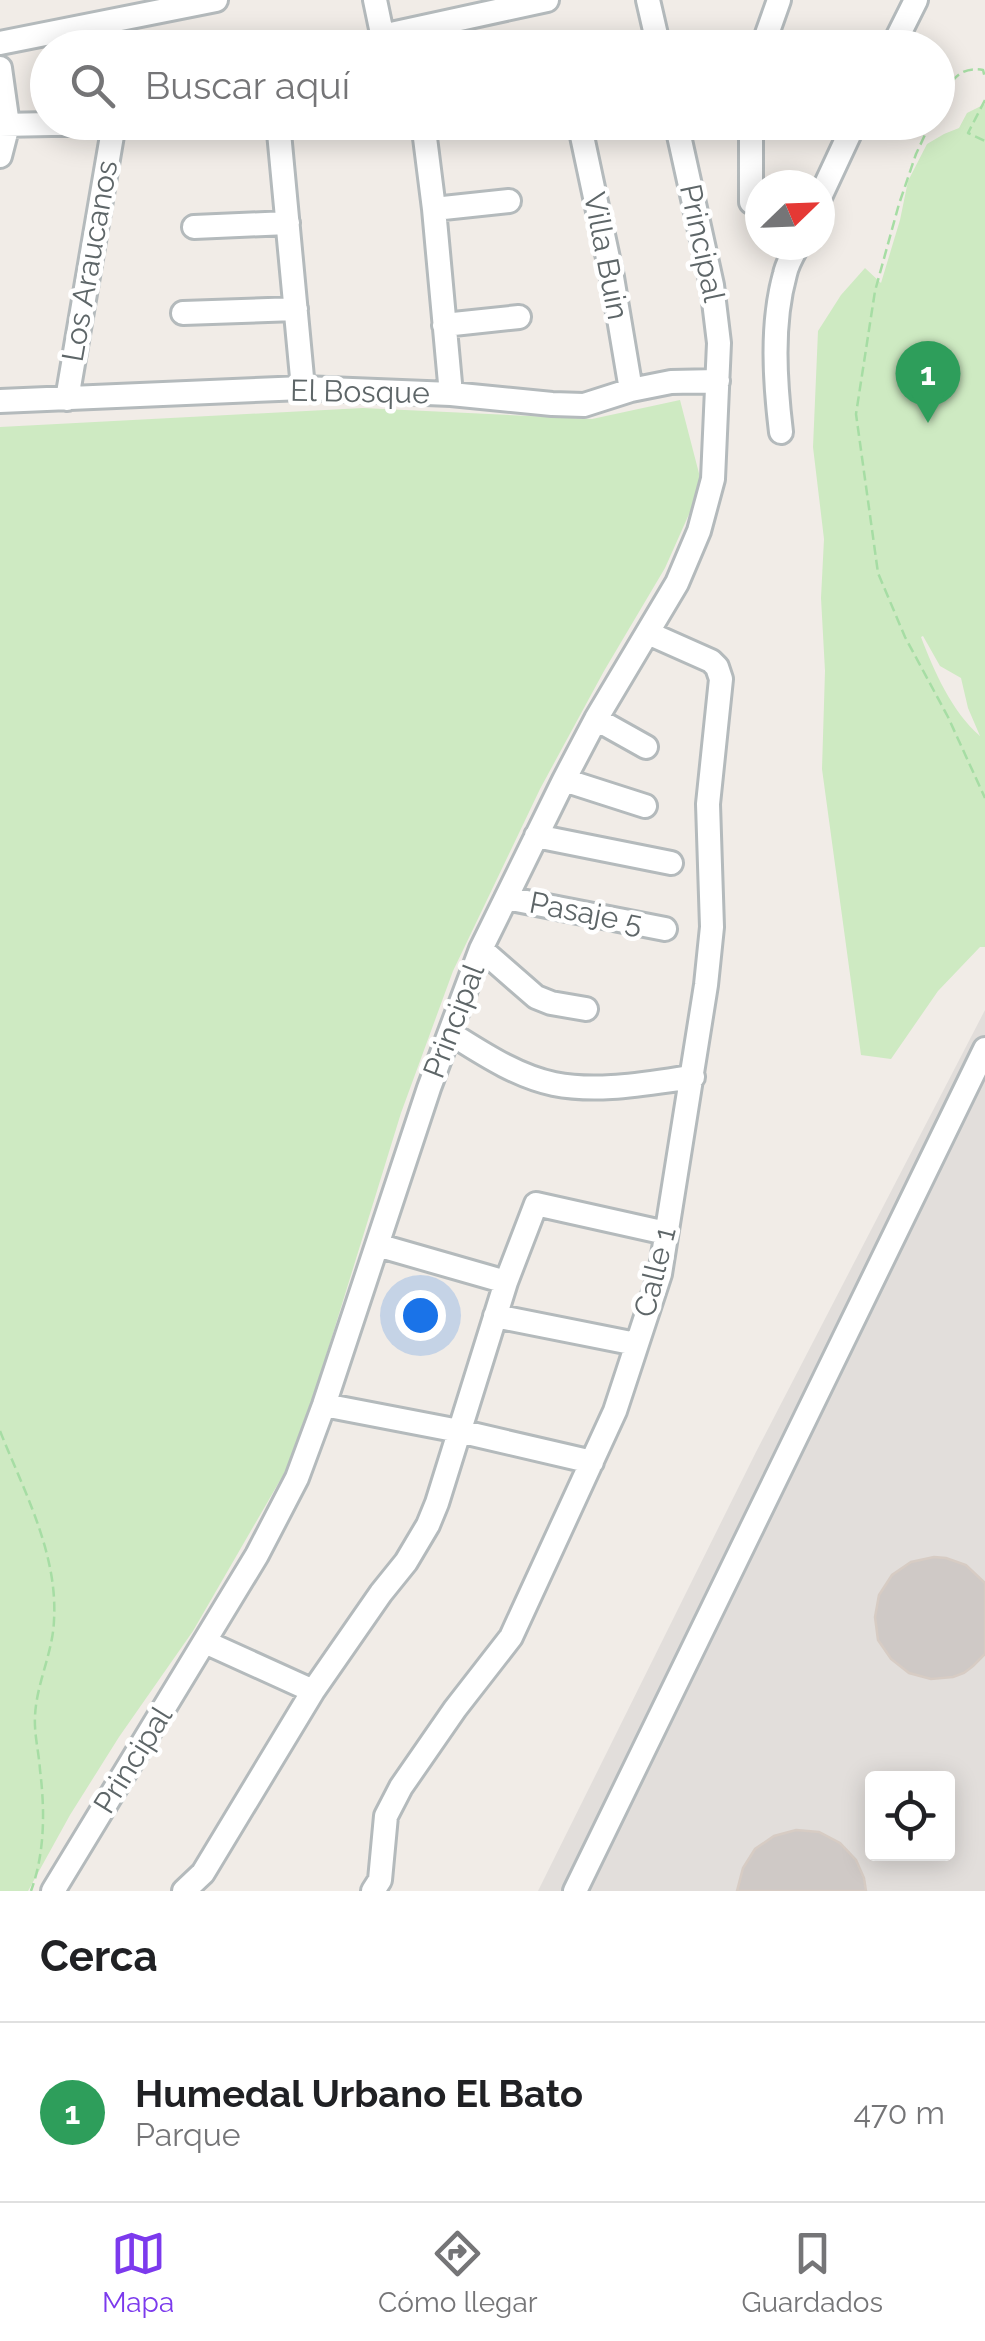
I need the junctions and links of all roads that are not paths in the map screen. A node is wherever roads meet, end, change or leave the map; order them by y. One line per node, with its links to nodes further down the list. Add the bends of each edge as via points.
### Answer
1 (216, 0): 7 (street)
2 (375, 0): 8 (street)
3 (547, 0): 9 (street)
4 (648, 0): 10 (street)
5 (779, 0): 11 (street)
6 (916, 0): 12 (street)
7 (65, 30)
8 (381, 30)
9 (431, 30)
10 (655, 30)
11 (768, 30)
12 (901, 30)
13 (30, 37): 14 (street)
14 (0, 43)
15 (0, 68): 16 (street)
16 (4, 125): 17 (street); 25 (street)
17 (30, 125)
18 (111, 140): 41 (street, Los Araucanos)
19 (280, 140): 30 (street)
20 (425, 140): 29 (street)
21 (583, 140): 39 (street, Villa Buin)
22 (680, 140): 37 (street, Principal, via 716,304)
23 (751, 140): 26 (street)
24 (846, 140): 27 (street)
25 (0, 156)
26 (750, 170)
27 (832, 170)
28 (508, 201): 29 (street)
29 (434, 209): 36 (street)
30 (288, 223): 31 (street); 33 (street)
31 (194, 227)
32 (791, 260): 43 (street, via 777,334)
33 (296, 309): 34 (street); 38 (street)
34 (183, 313)
35 (519, 317): 36 (street)
36 (444, 325): 40 (street)
37 (718, 381): 39 (street, El Bosque); 44 (street, Principal, via 707,505 690,556)
38 (303, 388): 40 (street, El Bosque); 41 (street, El Bosque)
39 (631, 390): 40 (street, El Bosque, via 584,405)
40 (451, 394)
41 (67, 399): 42 (street, El Bosque)
42 (0, 401)
43 (781, 432)
44 (648, 633): 45 (street, Principal); 57 (street, Calle 1, via 711,661 721,679 708,804 712,927)
45 (596, 719): 46 (street); 47 (street, Principal)
46 (646, 747)
47 (564, 780): 48 (street); 49 (street, Principal)
48 (645, 806)
49 (536, 836): 50 (street); 51 (street, Principal)
50 (671, 864)
51 (506, 898): 52 (street, Pasaje 5); 53 (street, Principal)
52 (665, 929)
53 (481, 949): 54 (street, via 536,997); 55 (street, Principal)
54 (586, 1009)
55 (450, 1033): 57 (street, via 504,1066 553,1084 607,1088); 59 (street, Principal)
56 (985, 1049): 71 (street)
57 (692, 1077): 58 (street, Calle 1)
58 (666, 1233): 60 (street, via 536,1204); 62 (street, Calle 1)
59 (377, 1245): 60 (street); 63 (street, Principal)
60 (506, 1282): 61 (street)
61 (495, 1316): 62 (street); 64 (street)
62 (636, 1344): 65 (street, Calle 1)
63 (324, 1404): 64 (street); 66 (street, Principal, via 297,1478)
64 (458, 1431): 65 (street); 67 (street, via 416,1546)
65 (592, 1462): 70 (street, Calle 1, via 511,1637 455,1708 386,1816)
66 (205, 1642): 67 (street); 68 (street, Principal)
67 (313, 1691): 69 (street, via 203,1872)
68 (54, 1891)
69 (184, 1891)
70 (374, 1891)
71 (574, 1891)

